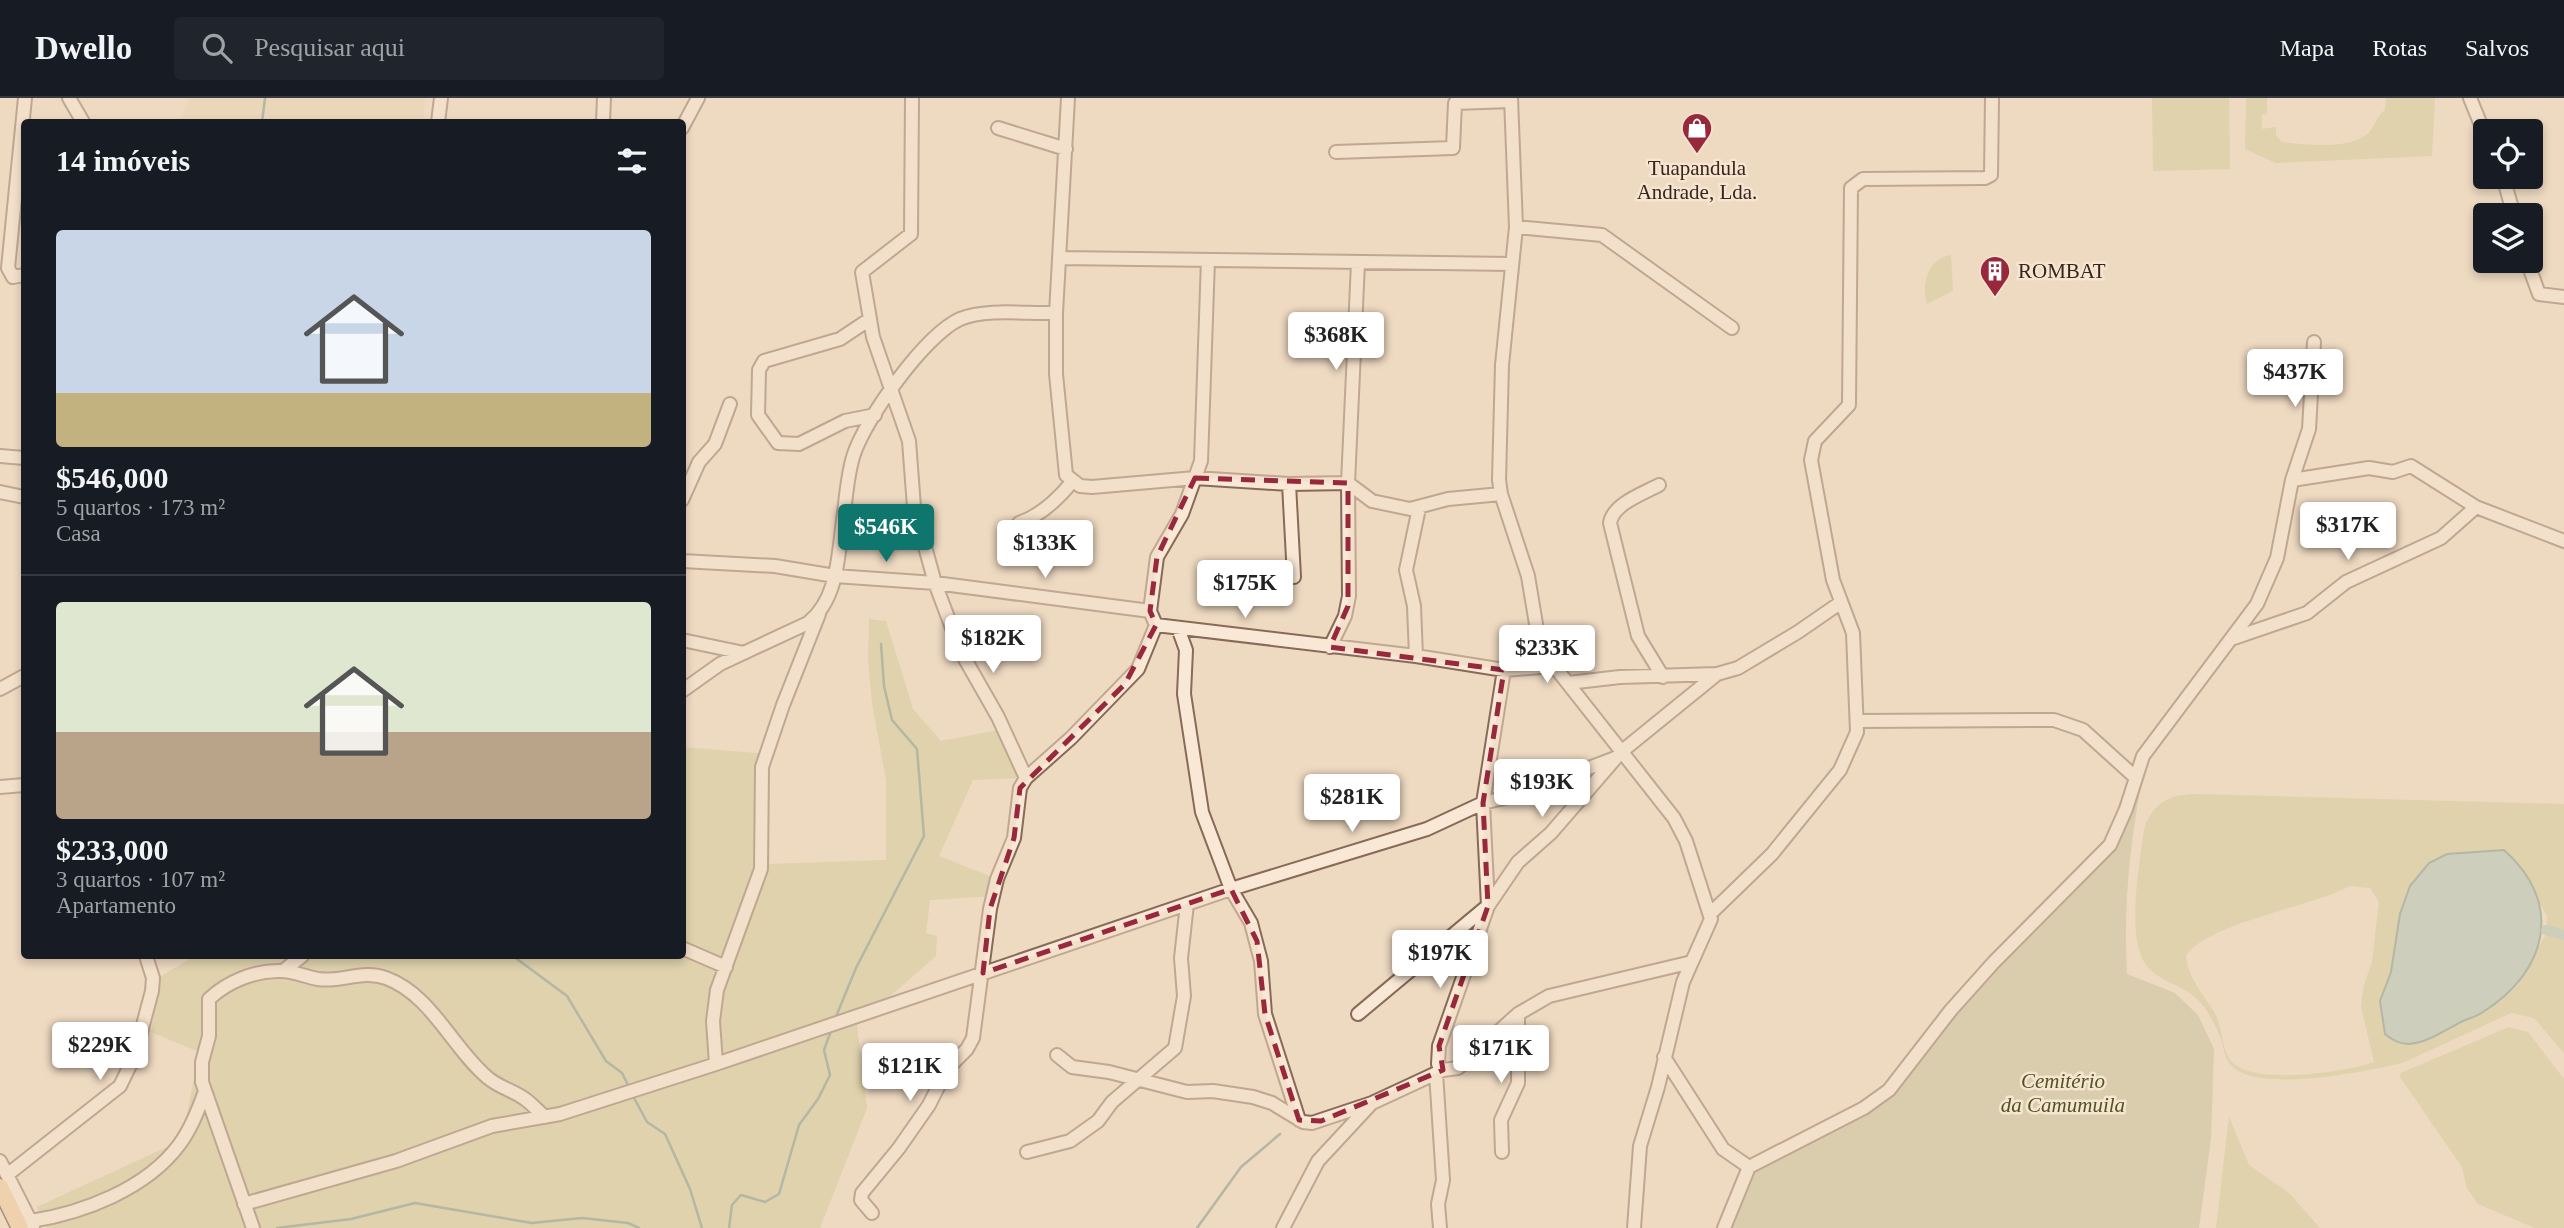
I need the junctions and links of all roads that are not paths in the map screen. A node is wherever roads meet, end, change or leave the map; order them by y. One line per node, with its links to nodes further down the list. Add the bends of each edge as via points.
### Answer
1 (69, 98): 10 (street)
2 (440, 98): 11 (street)
3 (604, 98): 12 (street)
4 (698, 98): 14 (street)
5 (912, 98): 28 (street, via 913,227 911,234 862,272)
6 (1069, 98): 16 (street)
7 (1992, 98): 54 (street, via 1991,174 1985,178 1863,180 1851,188 1849,405 1815,441 1811,460)
8 (2470, 98): 13 (street)
9 (1511, 100): 17 (street, via 1455,103 1453,149); 19 (street)
10 (81, 119)
11 (439, 119)
12 (603, 119)
13 (2479, 119)
14 (686, 120)
15 (998, 128): 16 (street)
16 (1066, 149): 20 (street)
17 (1336, 152)
18 (21, 154): 25 (street, via 8,268 13,277)
19 (1516, 227): 23 (street); 29 (street, via 1602,235)
20 (1061, 258): 21 (street); 27 (street)
21 (1208, 260): 22 (street); 36 (street, via 1201,461)
22 (1358, 263): 23 (street); 40 (street)
23 (1512, 264): 44 (street, via 1502,365)
24 (2531, 273): 26 (street, via 2543,297)
25 (21, 276)
26 (2564, 297)
27 (1056, 313): 31 (street, via 961,319); 38 (street, via 1055,374 1066,475)
28 (870, 319): 31 (street); 33 (street, via 840,339 764,361 759,370 757,408 762,423 784,446 799,444 845,421)
29 (1731, 328)
30 (2314, 342): 37 (street, via 2309,429)
31 (890, 386): 33 (street); 53 (street, via 909,441 914,507)
32 (730, 404): 42 (street, via 715,444 699,463)
33 (875, 415): 51 (street, via 853,453)
34 (0, 456): 35 (street)
35 (21, 458)
36 (1195, 478): 38 (street, via 1092,487); 39 (street); 55 (street, via 1182,514 1157,557)
37 (2292, 480): 46 (street, via 2369,468 2393,472 2411,466); 59 (street, via 2277,558 2258,604)
38 (1072, 482): 48 (street, via 1030,520)
39 (1289, 484): 40 (street); 52 (street)
40 (1348, 484): 47 (street, via 1372,501); 61 (street, via 1348,606)
41 (1659, 485): 67 (street, via 1619,507 1611,514 1610,523 1638,636)
42 (686, 491)
43 (0, 492): 45 (street)
44 (1501, 494): 47 (street, via 1448,499); 64 (street, via 1528,576 1537,638)
45 (21, 496)
46 (2476, 507): 49 (street); 59 (street, via 2441,538 2346,582 2307,614)
47 (1419, 508): 63 (street, via 1406,570 1414,606)
48 (1019, 523)
49 (2564, 541)
50 (686, 561): 51 (street, via 775,566)
51 (835, 576): 53 (street); 56 (street)
52 (1294, 577)
53 (935, 583): 55 (street); 74 (street, via 961,652)
54 (1840, 603): 66 (street, via 1738,668); 72 (street, via 1853,633)
55 (1150, 611): 57 (street)
56 (820, 613): 62 (street); 87 (street, via 766,754 761,869)
57 (1156, 625): 58 (street); 74 (street, via 1138,668)
58 (1178, 628): 61 (street); 79 (street, via 1186,650 1184,694 1202,812)
59 (2234, 638): 75 (street, via 2161,730)
60 (686, 641): 62 (street)
61 (1330, 647): 63 (street)
62 (744, 653): 70 (street)
63 (1416, 656): 65 (street)
64 (1553, 666): 65 (street); 69 (street)
65 (1504, 670): 78 (street)
66 (1717, 674): 67 (street); 73 (street)
67 (1663, 677): 69 (street)
68 (21, 678): 71 (street)
69 (1567, 683): 73 (street)
70 (686, 688)
71 (0, 689)
72 (1857, 721): 75 (street, via 2054,720 2084,730); 82 (street, via 1855,740 1840,770 1772,854)
73 (1618, 755): 78 (street, via 1524,793); 81 (street, via 1551,833 1518,862); 82 (street, via 1675,818)
74 (1026, 778): 89 (street, via 1020,788 1014,838 997,879)
75 (2135, 778): 104 (street, via 2109,845 1986,971 1889,1090 1864,1108)
76 (21, 785): 77 (street)
77 (0, 787)
78 (1483, 803): 79 (street, via 1427,829); 81 (street)
79 (1231, 890): 80 (street); 100 (street, via 1251,923 1265,1014)
80 (1187, 904): 89 (street); 96 (street, via 1181,958 1184,996 1175,1048)
81 (1488, 906): 90 (street); 95 (street, via 1439,1046)
82 (1710, 914): 86 (street, via 1710,924)
83 (686, 950): 87 (street)
84 (147, 959): 105 (street, via 152,991 135,1055 120,1086)
85 (298, 959): 88 (street)
86 (1692, 962): 91 (street, via 1651,975 1569,990); 93 (street)
87 (726, 968): 94 (street, via 717,990 713,1021)
88 (283, 971): 97 (street, via 224,985 209,999 209,1036 202,1062); 99 (street, via 324,980 373,975 407,989 486,1077 523,1097)
89 (983, 972): 94 (street); 107 (street, via 973,1038 947,1069 899,1148 862,1193 864,1206)
90 (1358, 1014)
91 (1518, 1014): 95 (street, via 1458,1068); 101 (street, via 1518,1083 1501,1120)
92 (1057, 1055): 96 (street, via 1072,1067)
93 (1664, 1057): 104 (street, via 1723,1149); 114 (street, via 1640,1146)
94 (716, 1064): 99 (street)
95 (1439, 1072): 98 (street); 113 (street)
96 (1137, 1079): 100 (street, via 1187,1092 1253,1097); 102 (street, via 1098,1121 1070,1141)
97 (205, 1091): 106 (street); 108 (street, via 194,1122 178,1147 150,1172 118,1193)
98 (1373, 1102): 100 (street, via 1321,1121); 112 (street, via 1325,1151)
99 (545, 1116): 106 (street, via 492,1126 396,1161)
100 (1299, 1120)
101 (1502, 1152)
102 (1027, 1153)
103 (0, 1161): 105 (street)
104 (1749, 1167): 115 (street)
105 (4, 1181): 109 (main road)
106 (244, 1204): 111 (street)
107 (872, 1213)
108 (46, 1218): 109 (street); 110 (street)
109 (28, 1226)
110 (59, 1228)
111 (253, 1228)
112 (1283, 1228)
113 (1440, 1228)
114 (1634, 1228)
115 (1724, 1228)

